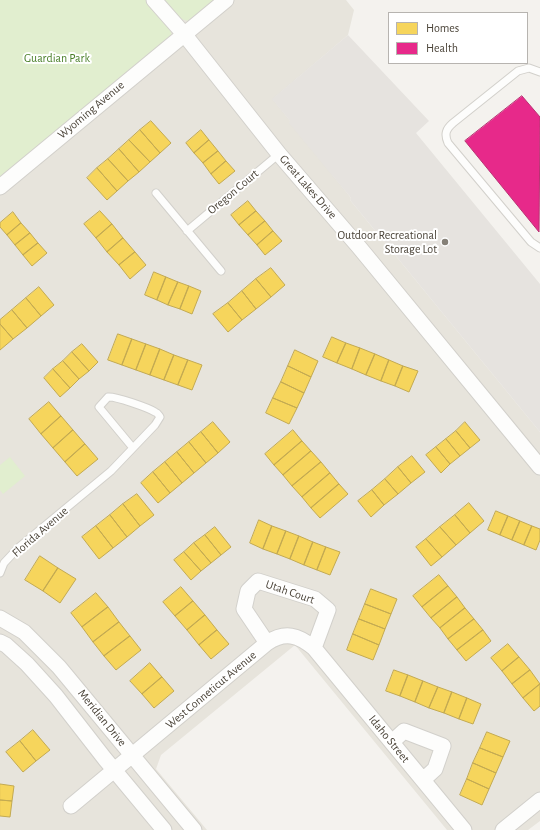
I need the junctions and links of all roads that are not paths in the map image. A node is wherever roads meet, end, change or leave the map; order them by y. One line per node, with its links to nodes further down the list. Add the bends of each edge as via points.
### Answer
1 (154, 0): 3 (street, Great Lakes Drive)
2 (226, 0): 3 (street, Wyoming Avenue)
3 (184, 34): 5 (street, Great Lakes Drive); 6 (street, Wyoming Avenue)
4 (540, 72): 9 (lane, via 529,68 518,71 447,128 445,134 448,143 531,242)
5 (279, 154): 8 (lane, Oregon Court); 12 (street, Great Lakes Drive)
6 (0, 187)
7 (156, 193): 8 (lane)
8 (187, 231): 10 (lane)
9 (540, 248)
10 (221, 271)
11 (133, 448): 11 (lane, Florida Avenue, via 99,407 110,396 155,411 160,417); 13 (lane, Florida Avenue, via 111,471 18,548 4,563)
12 (540, 467)
13 (0, 573)
14 (0, 618): 19 (street, Meridian Drive, via 24,632 43,649)
15 (0, 642): 20 (street, Meridian Drive, via 27,664 56,696)
16 (267, 643): 17 (street, West Conneticut Avenue, via 277,636 291,636 304,640); 17 (street, Utah Court, via 244,609 248,591 258,581 315,598 328,610); 19 (street, West Conneticut Avenue)
17 (314, 648): 18 (street, Idaho Street)
18 (392, 742): 21 (street, Idaho Street); 21 (street, via 404,731 443,746 435,769)
19 (132, 755): 20 (street, West Conneticut Avenue); 25 (street, Meridian Drive)
20 (114, 770): 23 (street, West Conneticut Avenue); 24 (street, Meridian Drive)
21 (423, 780): 26 (street, Idaho Street)
22 (540, 800): 27 (street)
23 (71, 806)
24 (164, 830)
25 (194, 830)
26 (464, 830)
27 (503, 830)

